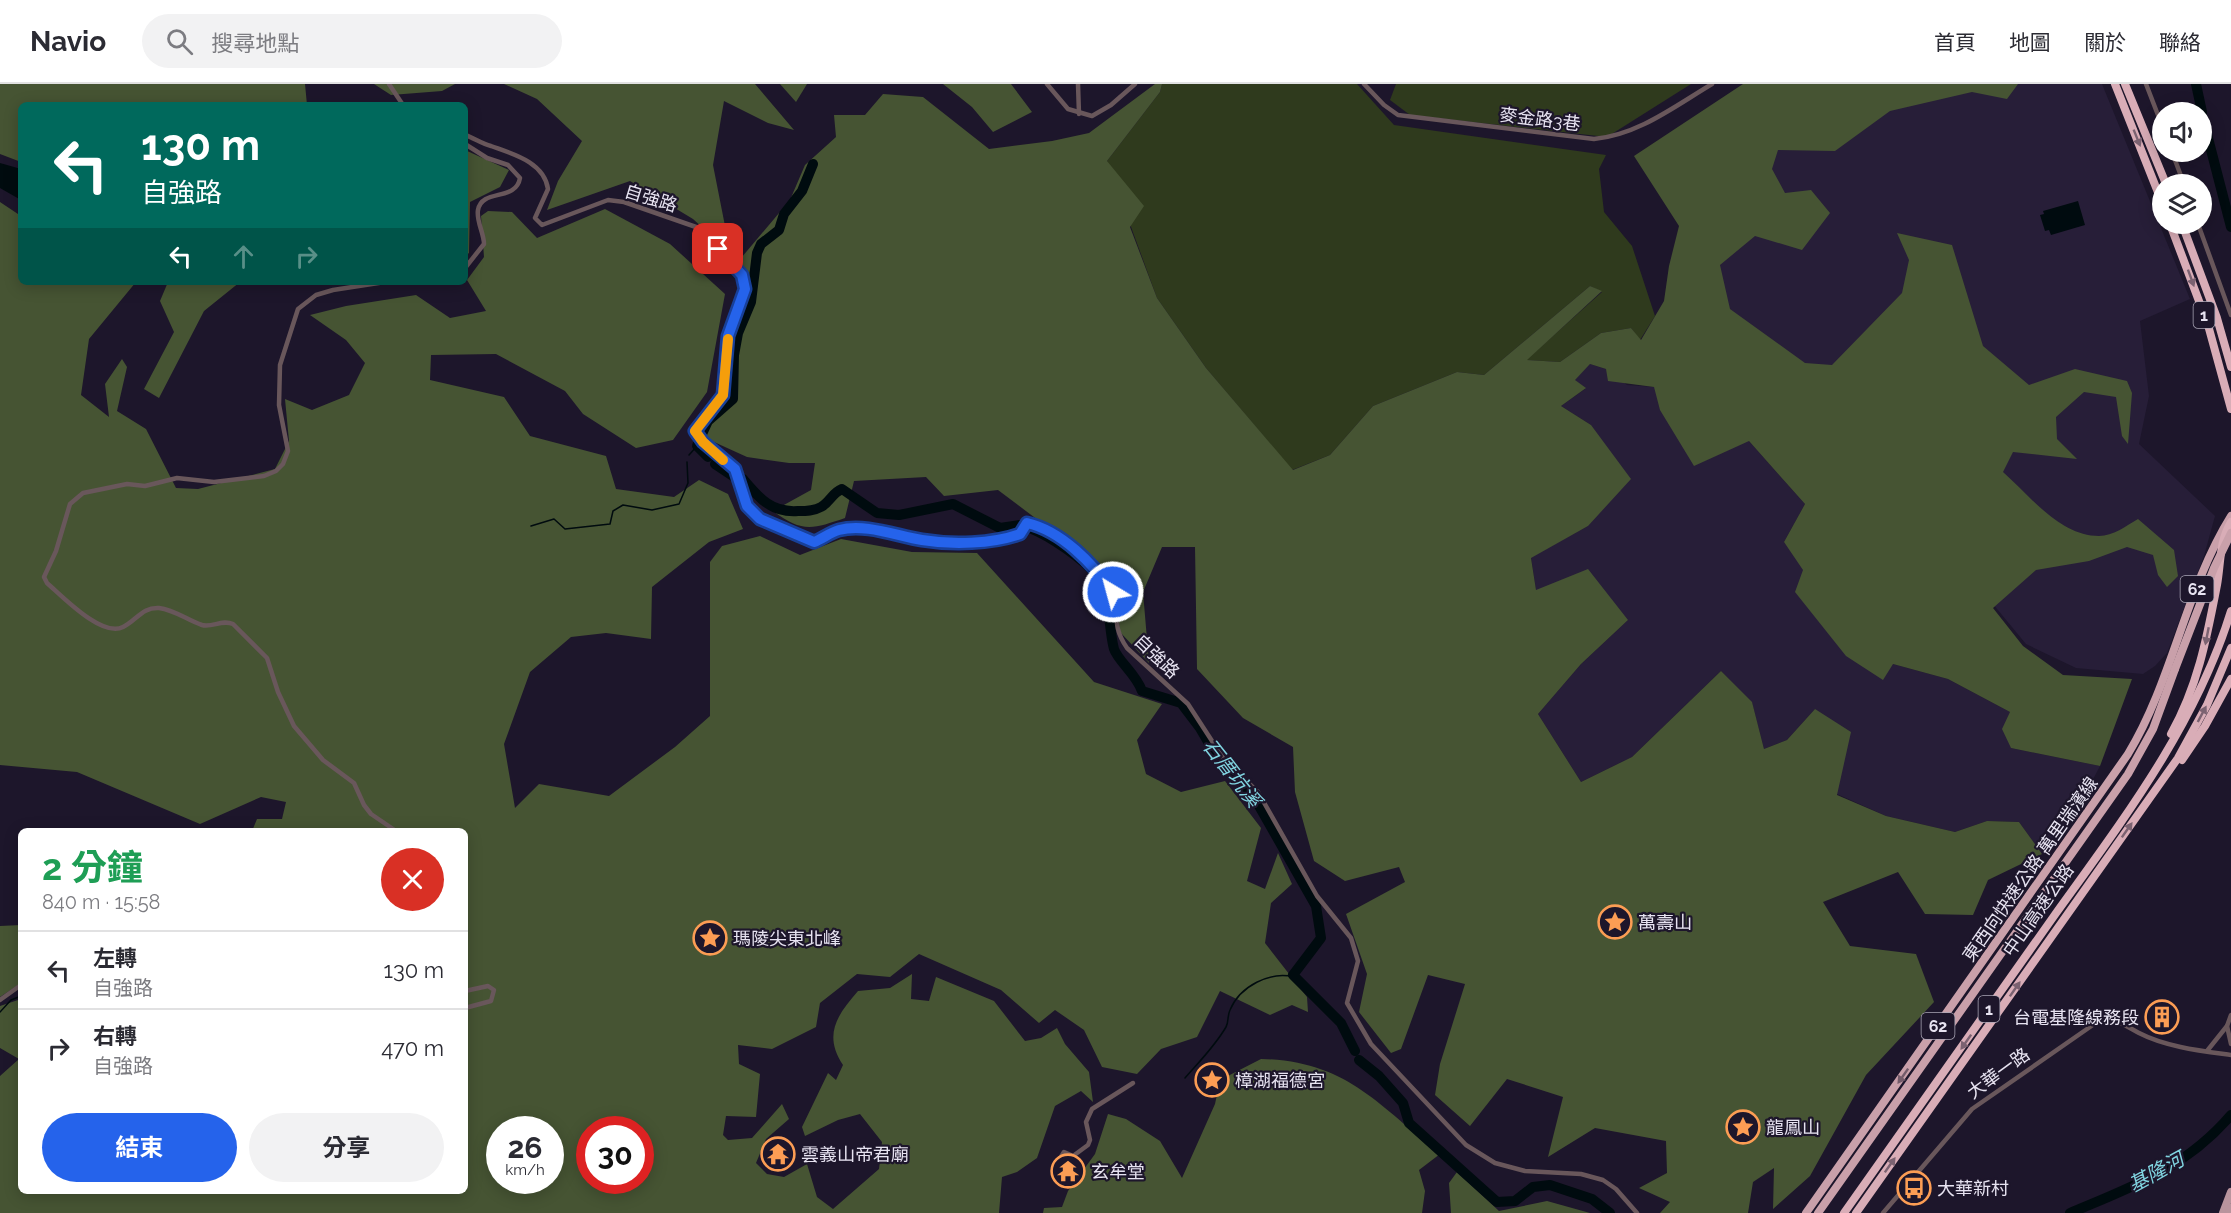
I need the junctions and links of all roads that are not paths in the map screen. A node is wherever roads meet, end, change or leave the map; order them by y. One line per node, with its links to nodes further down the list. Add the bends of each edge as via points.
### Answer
1 (389, 84): 10 (street)
2 (1047, 84): 12 (street, via 1068,110)
3 (1078, 84): 12 (street)
4 (1135, 84): 12 (street, via 1112,105 1092,116)
5 (1364, 84): 6 (street, 麥金路3巷, via 1398,115 1594,139 1617,137 1641,126)
6 (1712, 84)
7 (2115, 84): 16 (highway, one-way to 16)
8 (2125, 84): 15 (highway)
9 (2146, 84): 11 (street)
10 (401, 102)
11 (2153, 102)
12 (1079, 114)
13 (468, 136): 48 (street, 自強路, via 512,152 541,172 549,189 535,218 542,225 608,200 624,202 696,227 742,275 745,289 728,336 723,395 695,431 735,469 747,506 760,519 814,542 838,530 853,529 925,540 981,540 1020,534 1027,523 1043,527 1100,573 1113,592 1119,638 1188,704 1225,761 1258,792 1317,896 1351,938 1358,961 1347,1002 1371,1044 1466,1145 1495,1163 1526,1171 1581,1174 1603,1180)
14 (468, 146): 20 (street, via 508,165 520,178 513,191 484,199 480,205 477,213 484,244)
15 (2162, 174)
16 (2152, 177)
17 (2174, 234): 24 (highway, 1, one-way to 24, via 2208,325)
18 (2185, 234): 23 (highway, 1)
19 (2202, 234): 22 (street)
20 (468, 264)
21 (366, 285): 34 (street, via 316,295 298,309 280,365 279,405 288,451 284,464 264,476 214,482 177,477 145,486 127,484 84,493 70,504 44,577 90,620 113,628 122,628 145,610 157,608 204,626 227,621 233,624 267,658 294,726 323,760 354,783 371,814)
22 (2231, 315)
23 (2231, 366)
24 (2231, 409)
25 (2231, 516): 30 (highway, 東西向快速公路 萬里瑞濱線 / 62, via 2207,562)
26 (2231, 522): 33 (highway, one-way to 33, bridge, via 2222,544 2200,670)
27 (2231, 533): 30 (highway, 東西向快速公路 萬里瑞濱線 / 62, bridge)
28 (2231, 611): 33 (highway, 中山高速公路 / 1, via 2208,678)
29 (2231, 648): 32 (highway, 中山高速公路 / 1, one-way to 29, via 2188,739)
30 (2171, 667): 49 (highway, 東西向快速公路 萬里瑞濱線 / 62, one-way to 49, via 2128,754); 50 (highway, 東西向快速公路 萬里瑞濱線 / 62, via 2161,711 2139,756)
31 (2231, 679): 32 (highway, via 2205,726 2163,787)
32 (2149, 799): 52 (highway, 中山高速公路 / 1, one-way to 32)
33 (2133, 806): 51 (highway, 中山高速公路 / 1, one-way to 51)
34 (392, 828)
35 (18, 987): 37 (street)
36 (468, 990): 38 (street, via 488,986 494,990 491,1001)
37 (0, 1000)
38 (468, 1007)
39 (2231, 1016): 40 (street)
40 (2227, 1026): 41 (street); 42 (street)
41 (2231, 1044)
42 (2206, 1052): 43 (street, 大華一路); 53 (street, 大華一路, via 2148,1037 2113,1020 2100,1020 1972,1109)
43 (2231, 1055)
44 (1133, 1083): 45 (street, via 1092,1109 1086,1122 1088,1145 1073,1156 1064,1152)
45 (1059, 1160)
46 (2231, 1192): 54 (main road)
47 (2231, 1208): 55 (main road)
48 (1637, 1213)
49 (1806, 1213)
50 (1818, 1213)
51 (1844, 1213)
52 (1856, 1213)
53 (1883, 1213)
54 (2223, 1213)
55 (2229, 1213)

